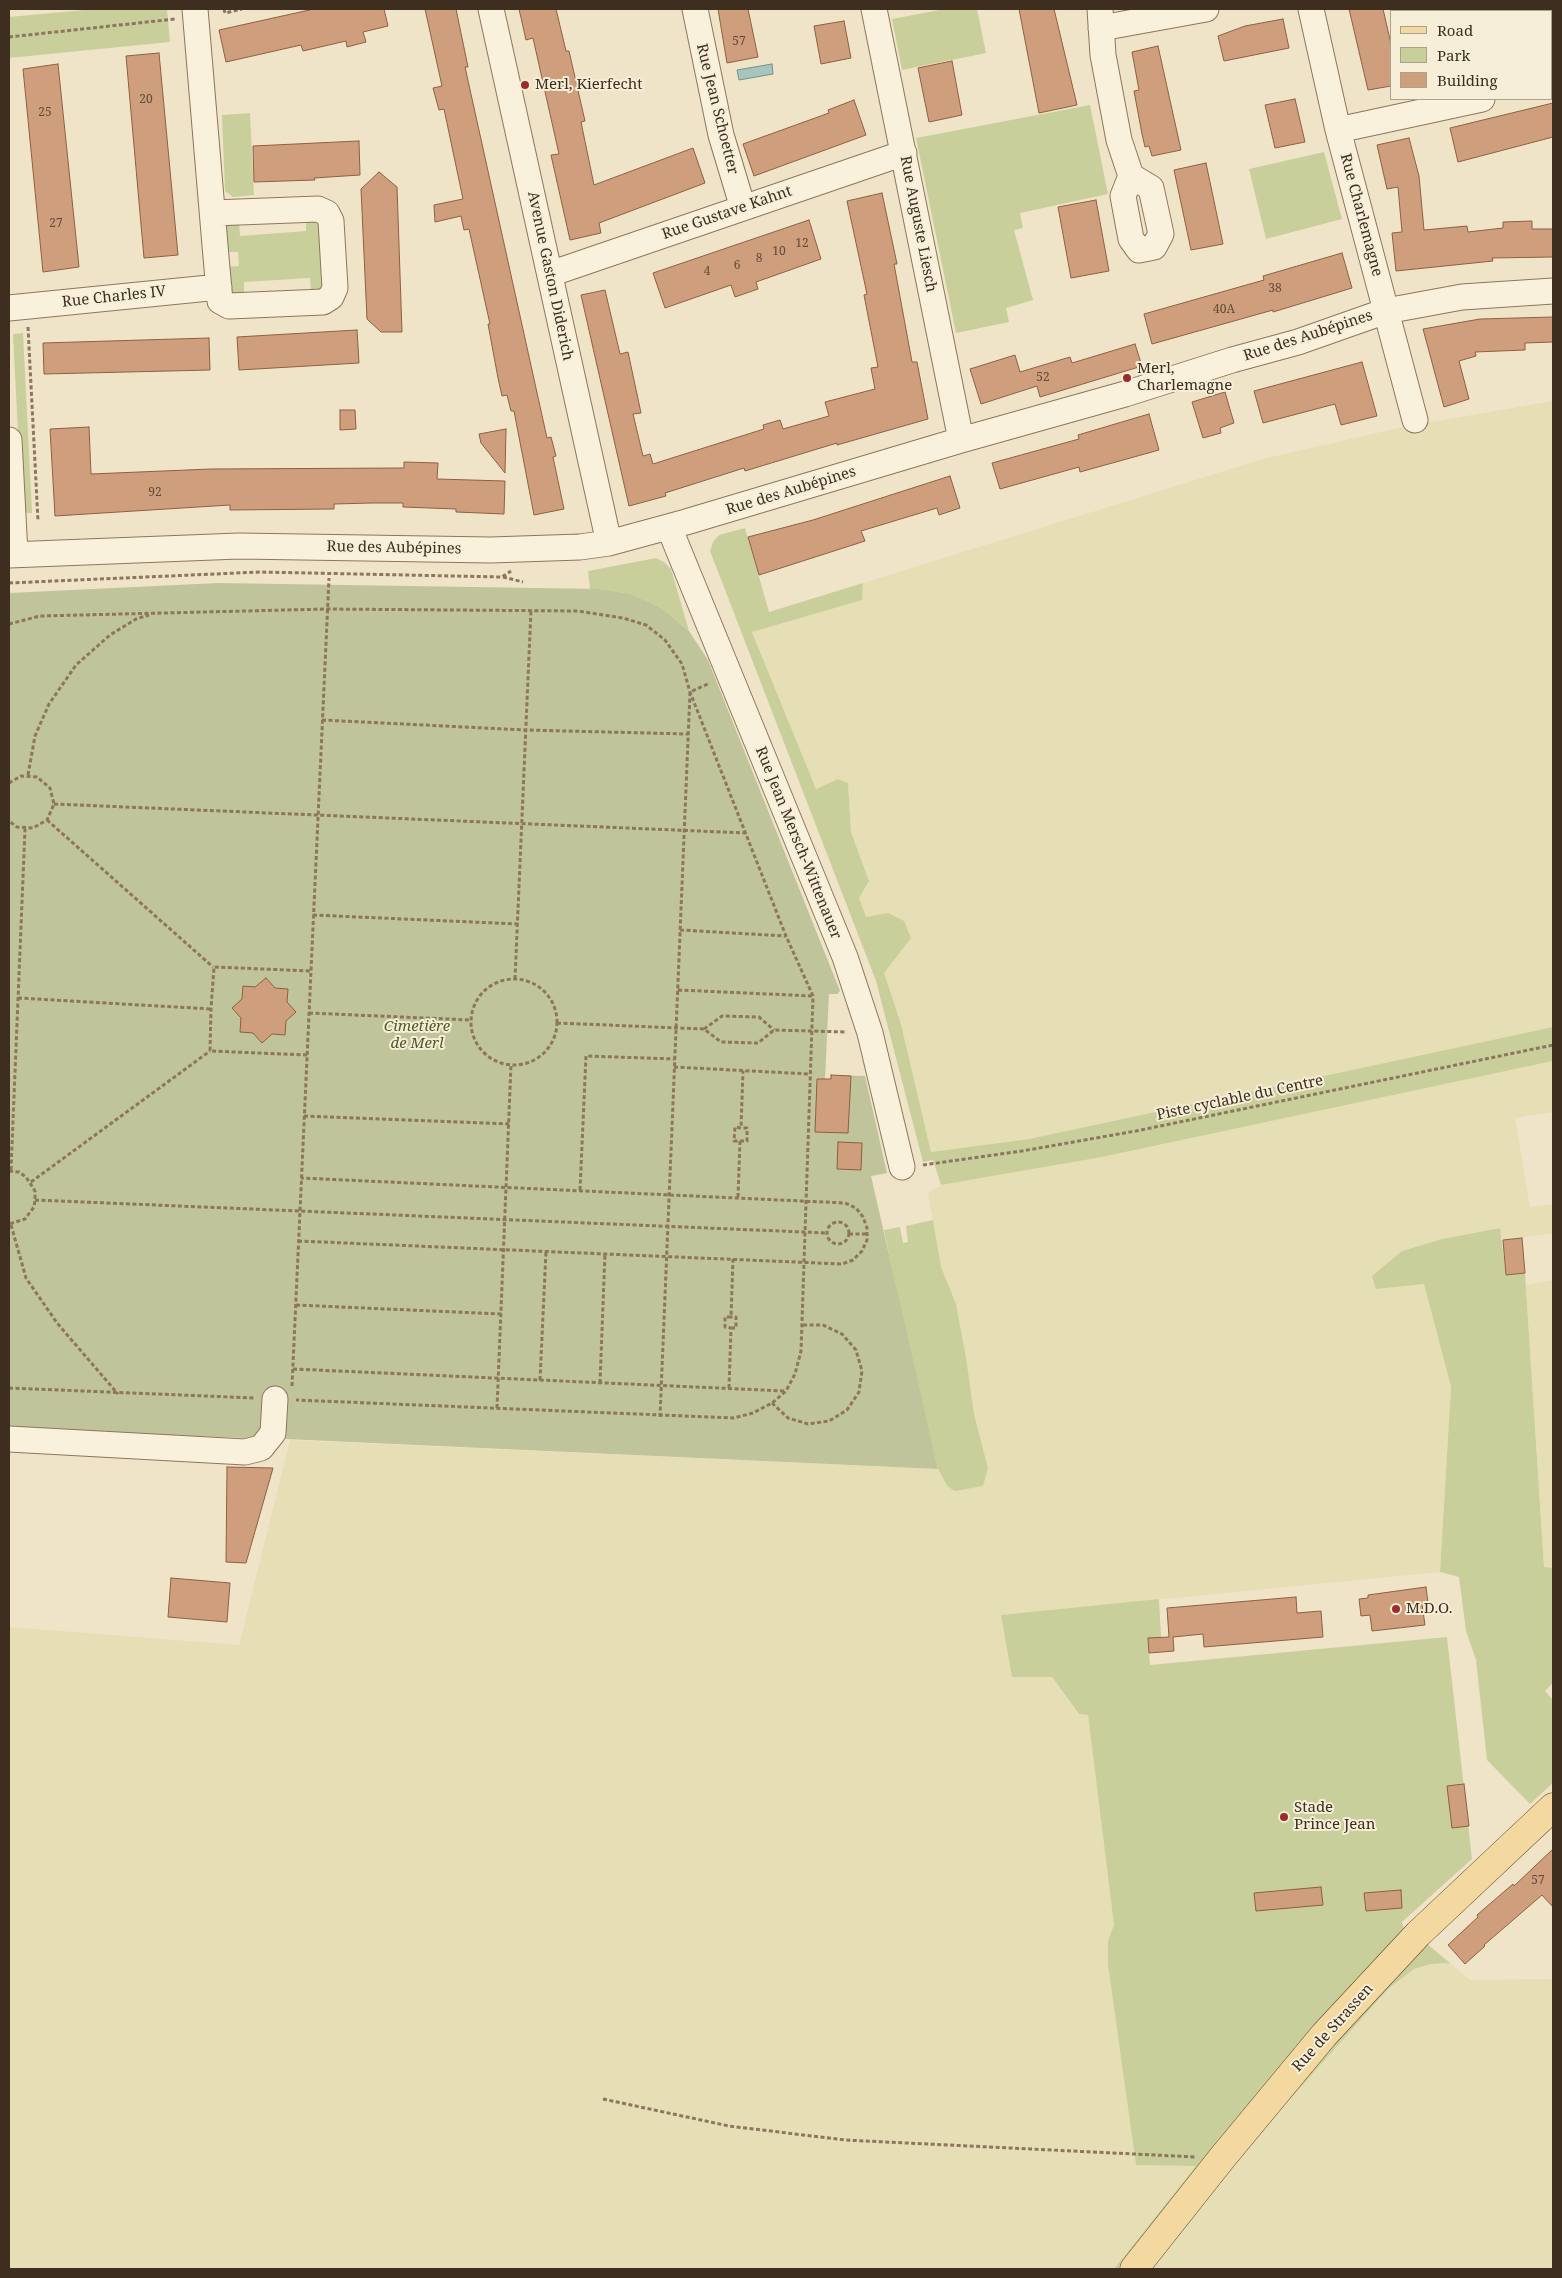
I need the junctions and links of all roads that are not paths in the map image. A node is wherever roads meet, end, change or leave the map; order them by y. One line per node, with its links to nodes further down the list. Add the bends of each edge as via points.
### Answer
1 (491, 9): 14 (street, Avenue Gaston Diderich)
2 (695, 9): 12 (street, Rue Jean Schoetter, via 721,135)
3 (874, 9): 10 (street, Rue Auguste Liesch)
4 (1206, 9): 7 (street)
5 (1311, 9): 9 (street, Rue Charlemagne)
6 (195, 13): 13 (street)
7 (1100, 18): 11 (street, via 1110,97 1119,140)
8 (1477, 100): 9 (street)
9 (1338, 130): 18 (street, Rue Charlemagne)
10 (904, 153): 12 (street, Rue Gustave Kahnt); 21 (street, Rue Auguste Liesch)
11 (1132, 176)
12 (742, 208): 14 (street, Rue Gustave Kahnt)
13 (213, 213): 15 (street); 15 (street, via 318,210 327,213 331,221 335,288 331,297 323,302 229,306 220,300)
14 (550, 274): 23 (street, Avenue Gaston Diderich)
15 (219, 287): 17 (street, Rue Charles IV)
16 (1553, 291): 18 (street, Rue des Aubépines, via 1462,297)
17 (9, 308)
18 (1386, 311): 19 (street, Rue Charlemagne); 21 (street, Rue des Aubépines, via 1298,342)
19 (1415, 420)
20 (9, 440): 24 (street)
21 (961, 440): 22 (street, Rue des Aubépines)
22 (669, 527): 23 (street, Rue des Aubépines); 25 (street, Rue Jean Mersch-Wittenauer, via 845,957 870,1033)
23 (609, 543): 24 (street, Rue des Aubépines, via 520,550 239,546)
24 (12, 555)
25 (902, 1167)
26 (283, 1399): 27 (street, via 272,1433 261,1448 245,1452)
27 (9, 1439)
28 (1553, 1807): 29 (main road, Rue de Strassen, via 1418,1934 1324,2035)
29 (1134, 2269)

